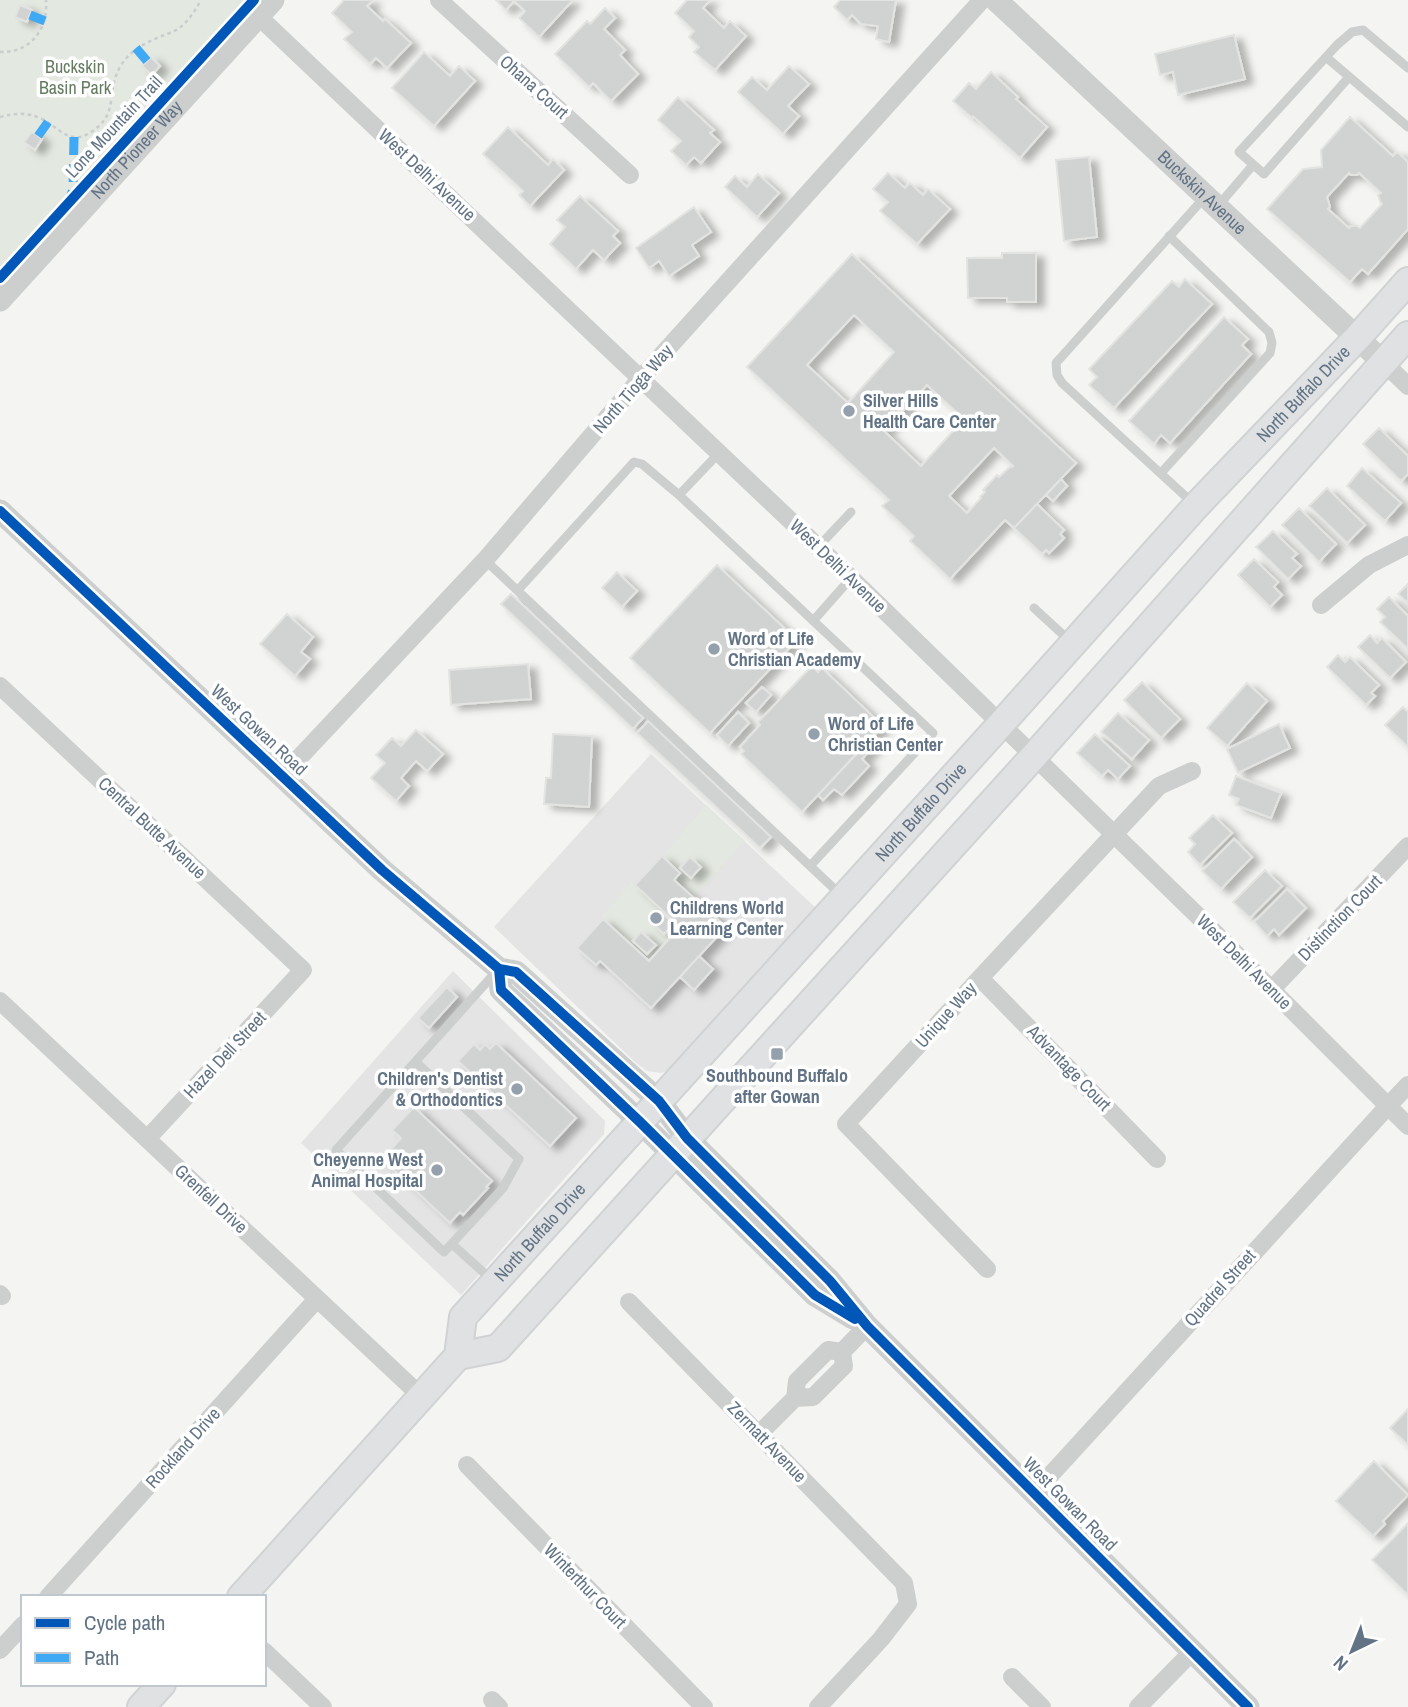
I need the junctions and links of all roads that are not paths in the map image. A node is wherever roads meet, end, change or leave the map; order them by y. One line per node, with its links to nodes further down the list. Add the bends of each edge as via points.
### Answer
1 (439, 0): 10 (street, Ohana Court)
2 (982, 0): 18 (street, North Tioga Way)
3 (996, 0): 11 (street, Buckskin Avenue)
4 (266, 8): 14 (street, North Pioneer Way); 18 (street, West Delhi Avenue)
5 (1326, 57): 6 (lane, via 1352,32 1363,30); 7 (lane); 9 (lane, via 1238,152)
6 (1408, 68)
7 (1349, 78): 8 (lane); 9 (lane, via 1264,174)
8 (1408, 127)
9 (1253, 165): 11 (lane)
10 (630, 175)
11 (1211, 201): 12 (lane); 16 (street, Buckskin Avenue)
12 (1169, 236): 21 (lane, via 1269,332 1272,343 1270,353); 21 (lane, via 1056,363 1062,383)
13 (1408, 281): 16 (main road, North Buffalo Drive)
14 (0, 300)
15 (1408, 335): 17 (main road, North Buffalo Drive)
16 (1358, 337): 17 (street, Buckskin Avenue); 23 (main road, North Buffalo Drive)
17 (1384, 362): 19 (street, Buckskin Avenue); 37 (main road, North Buffalo Drive)
18 (641, 378): 20 (street, West Delhi Avenue); 28 (street, North Tioga Way)
19 (1408, 386)
20 (719, 453): 22 (lane); 27 (street, West Delhi Avenue)
21 (1161, 473): 23 (lane)
22 (678, 495): 30 (lane, via 634,462); 33 (lane)
23 (1196, 506): 34 (main road, North Buffalo Drive)
24 (0, 511): 39 (street, West Gowan Road)
25 (851, 512): 27 (lane)
26 (1408, 545): 31 (street, via 1369,565)
27 (818, 547): 29 (street, West Delhi Avenue)
28 (485, 559): 30 (lane); 39 (street, North Tioga Way)
29 (851, 578): 33 (lane); 36 (street, West Delhi Avenue)
30 (518, 590): 42 (lane)
31 (1321, 605)
32 (1034, 608): 34 (lane)
33 (813, 621): 42 (lane, via 933,733)
34 (1073, 643): 36 (main road, North Buffalo Drive)
35 (0, 687): 45 (street, Central Butte Avenue)
36 (1001, 724): 37 (street, West Delhi Avenue); 43 (main road, North Buffalo Drive)
37 (1034, 756): 40 (street, West Delhi Avenue); 56 (main road, North Buffalo Drive)
38 (1192, 771): 40 (street, Unique Way, via 1159,786)
39 (282, 776): 44 (street, West Gowan Road, via 382,870)
40 (1113, 834): 46 (street, Unique Way); 47 (street, West Delhi Avenue)
41 (1408, 846): 47 (street, Distinction Court)
42 (811, 865): 43 (lane)
43 (844, 897): 51 (main road, North Buffalo Drive)
44 (499, 969): 49 (lane); 51 (street, West Gowan Road, via 516,972); 53 (street, West Gowan Road, via 501,990)
45 (303, 970): 55 (street, Hazel Dell Street)
46 (980, 978): 57 (street, Advantage Court); 59 (street, Unique Way, via 846,1124)
47 (1271, 990): 52 (street, West Delhi Avenue)
48 (0, 1001): 55 (street, Grenfell Drive)
49 (416, 1062): 58 (lane, via 519,1159 503,1188); 58 (lane, via 336,1150 444,1252)
50 (1408, 1085): 52 (street, Quadrel Street)
51 (659, 1101): 53 (main road, North Buffalo Drive); 56 (street, West Gowan Road)
52 (1388, 1106): 54 (street, West Delhi Avenue); 72 (street, Quadrel Street)
53 (640, 1122): 56 (street, West Gowan Road); 60 (main road, North Buffalo Drive)
54 (1408, 1126)
55 (147, 1139): 61 (street, Grenfell Drive)
56 (680, 1146): 63 (street, West Gowan Road, via 816,1295); 65 (main road, North Buffalo Drive, via 498,1348)
57 (1157, 1159)
58 (452, 1244): 60 (lane)
59 (987, 1269)
60 (495, 1282): 65 (main road, North Buffalo Drive, via 463,1317)
61 (317, 1299): 68 (street, Grenfell Drive); 73 (street, Rockland Drive)
62 (629, 1302): 70 (street, Zermatt Avenue)
63 (867, 1326): 64 (street); 72 (street, West Gowan Road)
64 (842, 1352): 66 (street, via 828,1350); 67 (street, via 844,1366)
65 (458, 1356): 68 (main road)
66 (803, 1375): 67 (lane); 69 (street, via 797,1381)
67 (819, 1391): 69 (street)
68 (422, 1397): 74 (main road)
69 (795, 1398): 70 (street)
70 (759, 1434): 84 (street, Zermatt Avenue, via 904,1583 908,1604)
71 (467, 1465): 83 (street, Winterthur Court)
72 (1034, 1493): 77 (street, West Gowan Road)
73 (50, 1595)
74 (243, 1595)
75 (21, 1627): 76 (street)
76 (0, 1650)
77 (1193, 1651): 86 (street); 87 (street, West Gowan Road)
78 (266, 1653): 82 (street)
79 (1012, 1677): 85 (street)
80 (160, 1686): 81 (main road)
81 (141, 1707)
82 (323, 1707)
83 (704, 1707)
84 (818, 1707)
85 (1042, 1707)
86 (1138, 1707)
87 (1248, 1707)

